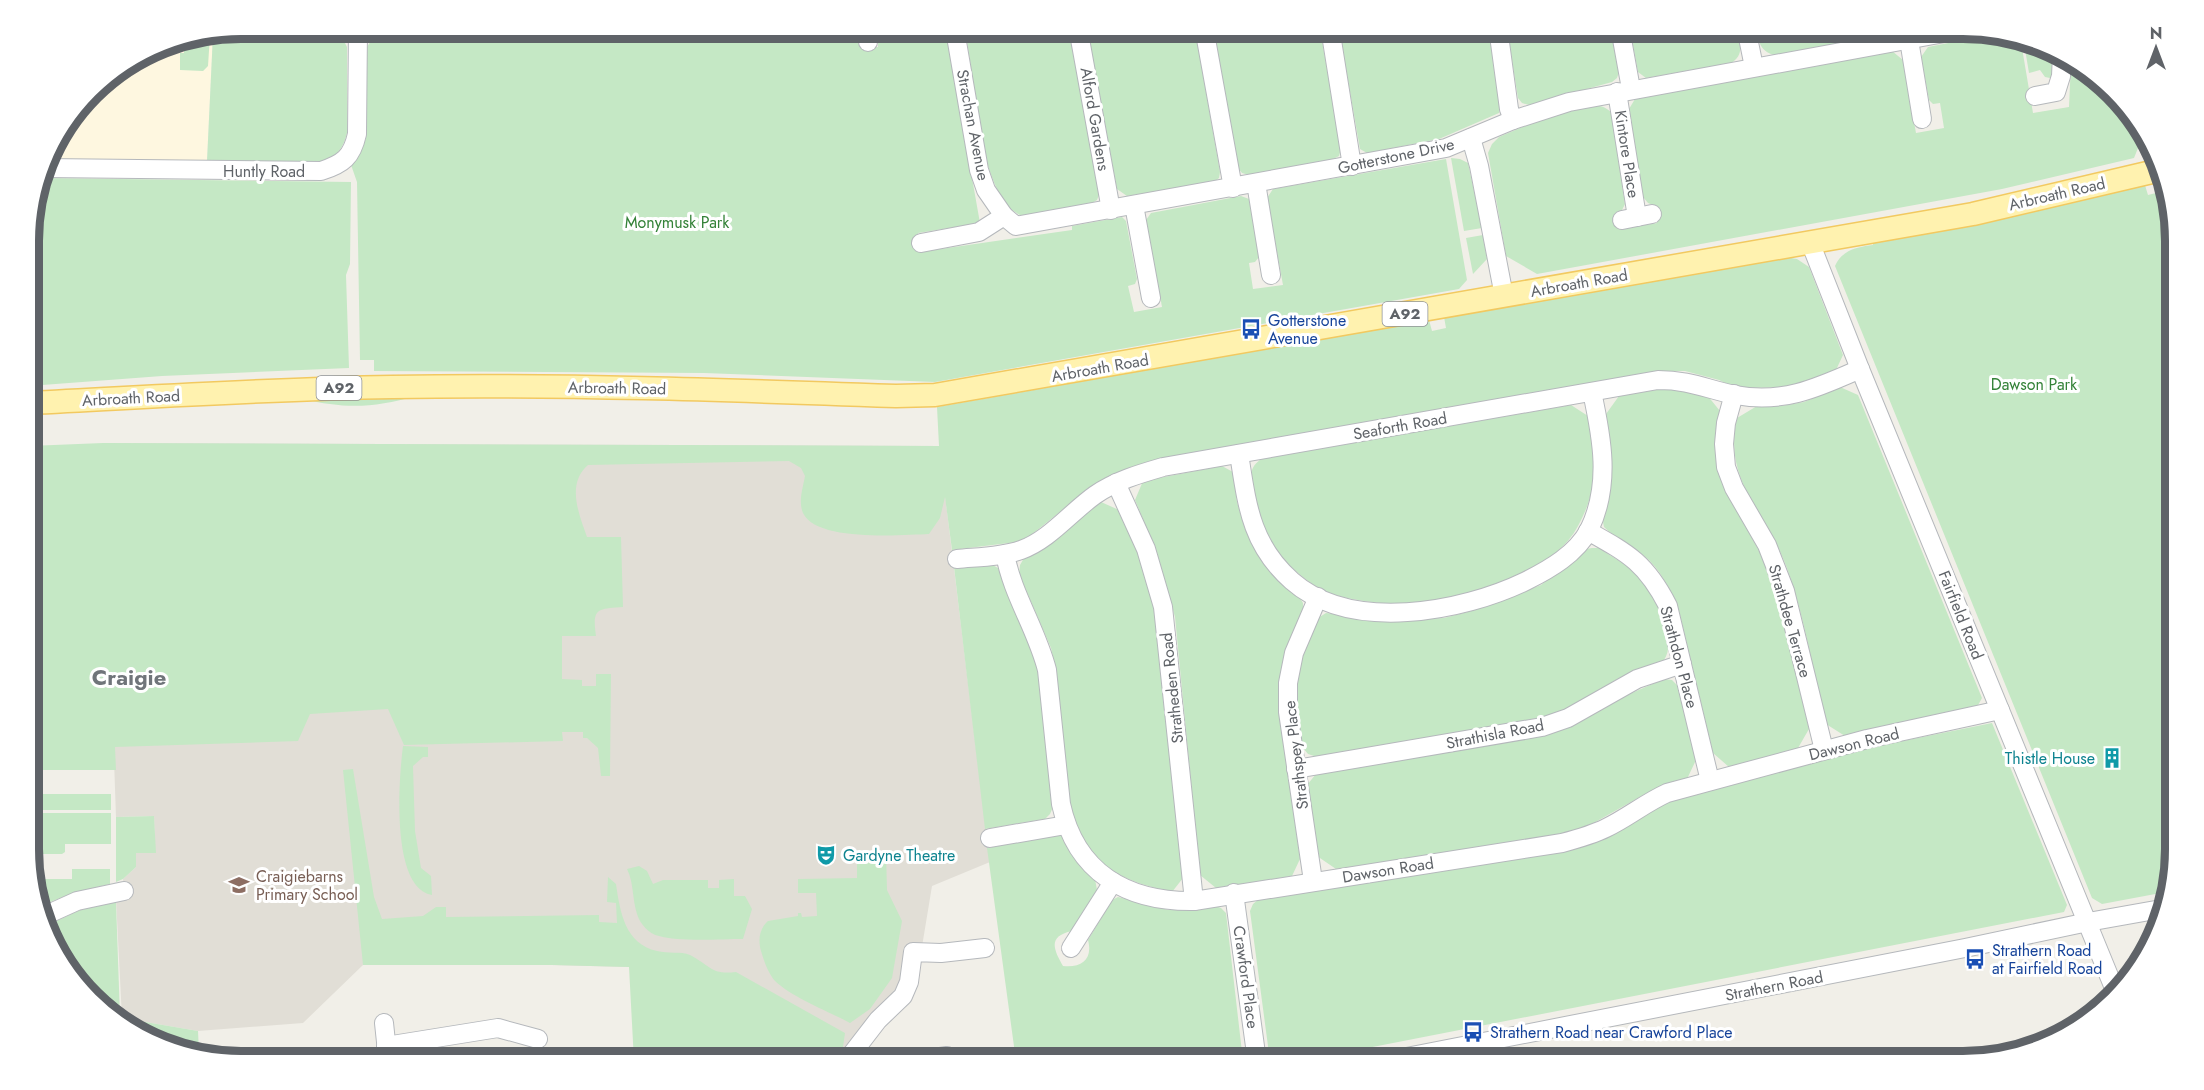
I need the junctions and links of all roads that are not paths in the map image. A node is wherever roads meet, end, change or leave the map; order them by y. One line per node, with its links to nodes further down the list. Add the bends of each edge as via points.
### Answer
1 (358, 39): 19 (street, Huntly Road, via 357,134 349,156 337,166 321,171)
2 (957, 39): 25 (street, Strachan Avenue, via 979,170 986,190)
3 (1080, 39): 24 (street, Alford Gardens)
4 (1206, 39): 22 (street)
5 (1332, 39): 18 (street)
6 (1500, 39): 15 (street)
7 (1621, 39): 13 (street, Kintore Place)
8 (1748, 39): 12 (street)
9 (1914, 39): 10 (street, Gotterstone Drive)
10 (1909, 40): 12 (street, Gotterstone Drive); 16 (street)
11 (2062, 65): 14 (street, via 2056,92)
12 (1754, 68): 13 (street, Gotterstone Drive)
13 (1624, 91): 15 (street, Gotterstone Drive, via 1569,102); 26 (street, Kintore Place)
14 (2035, 96)
15 (1513, 120): 17 (street, Gotterstone Drive)
16 (1922, 120)
17 (1471, 138): 18 (street, Gotterstone Drive, via 1446,148); 30 (street)
18 (1352, 166): 21 (street, Gotterstone Drive)
19 (53, 168)
20 (2153, 172): 27 (main road, Arbroath Road / A92, via 1973,214)
21 (1256, 183): 22 (street, Gotterstone Drive); 29 (street)
22 (1233, 188): 23 (street, Gotterstone Drive)
23 (1134, 205): 24 (street, Gotterstone Drive); 31 (street)
24 (1111, 210): 25 (street, Gotterstone Drive, via 1016,226)
25 (1004, 216): 28 (street, via 979,232)
26 (1637, 217)
27 (1810, 242): 30 (main road, Arbroath Road / A92); 32 (street, Fairfield Road)
28 (921, 243)
29 (1271, 275)
30 (1504, 296): 35 (main road, Arbroath Road / A92, via 935,395 448,386 322,388)
31 (1151, 298)
32 (1860, 369): 34 (street, Seaforth Road, via 1806,392 1783,397); 43 (street, Fairfield Road)
33 (1592, 392): 34 (street, Seaforth Road, via 1677,380); 36 (street, Seaforth Road); 38 (street, via 1604,452 1604,477)
34 (1734, 394): 44 (street, Strathdee Terrace, via 1726,423 1726,467 1767,545 1785,591)
35 (39, 402)
36 (1239, 454): 37 (street, Seaforth Road, via 1163,467); 41 (street, via 1247,507 1256,533 1271,559 1294,582)
37 (1116, 483): 39 (street, Seaforth Road, via 1037,542); 53 (street, Stratheden Road, via 1146,549 1163,607)
38 (1588, 531): 41 (street, via 1549,570 1488,597 1449,608 1375,611 1346,607); 42 (street, Strathdon Place, via 1626,553 1658,586 1668,606)
39 (1005, 554): 40 (street, Seaforth Road); 47 (street, Dawson Road, via 1047,670)
40 (957, 559)
41 (1318, 597): 45 (street, Strathspey Place, via 1294,653 1288,683)
42 (1682, 664): 45 (street, Strathisla Road, via 1637,679 1568,718 1542,727); 46 (street, Strathdon Place)
43 (2000, 710): 44 (street, Dawson Road); 56 (street, Fairfield Road)
44 (1824, 750): 46 (street, Dawson Road)
45 (1296, 769): 49 (street, Strathspey Place)
46 (1710, 781): 49 (street, Dawson Road, via 1667,793 1586,837)
47 (1066, 825): 48 (street); 50 (street, Dawson Road, via 1093,866)
48 (990, 838)
49 (1313, 881): 52 (street, Dawson Road)
50 (1113, 882): 53 (street, Dawson Road, via 1143,896); 58 (street)
51 (124, 891): 55 (street, via 77,901)
52 (1234, 893): 53 (street, Dawson Road); 65 (street, Crawford Place)
53 (1194, 901)
54 (2155, 910): 56 (street, Strathern Road)
55 (50, 913)
56 (2088, 922): 59 (street, Fairfield Road); 66 (street, Strathern Road)
57 (985, 948): 64 (street, via 913,952 903,996)
58 (1071, 948)
59 (2113, 984)
60 (384, 1023): 62 (street)
61 (538, 1039): 63 (street, via 498,1028)
62 (387, 1051)
63 (400, 1051)
64 (854, 1051)
65 (1256, 1051)
66 (1437, 1051)

